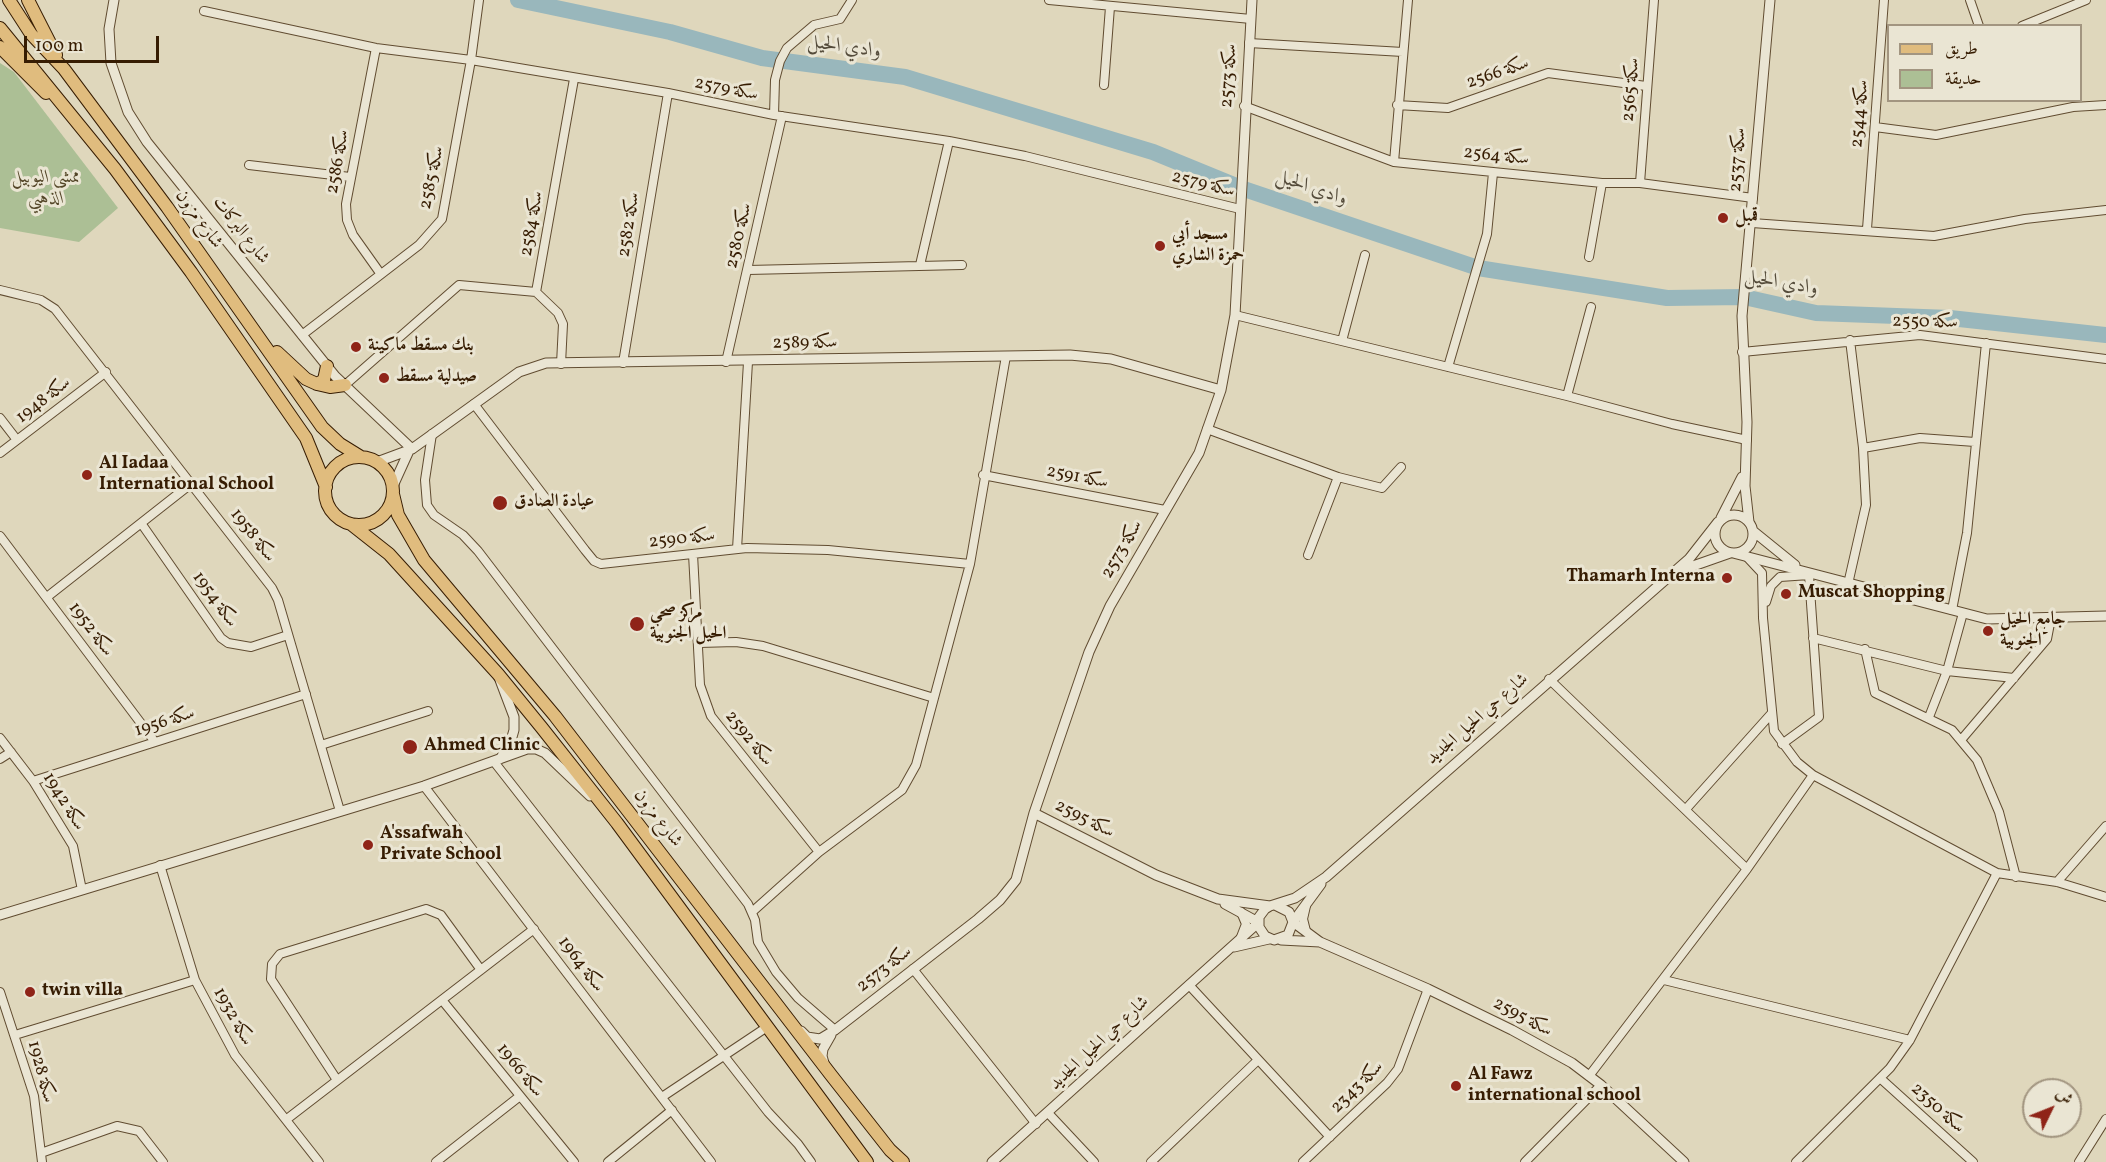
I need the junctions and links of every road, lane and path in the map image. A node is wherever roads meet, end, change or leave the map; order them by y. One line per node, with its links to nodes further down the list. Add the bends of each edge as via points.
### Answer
1 (9, 0): 26 (main road, شارع مزون, via 31,34)
2 (28, 0): 26 (main road)
3 (114, 0): 60 (street, شارع البركات, via 109,29 111,63 128,112 147,142)
4 (479, 0): 24 (street, سكة 2585)
5 (852, 0): 34 (street, سكة 2580, via 840,19 814,25 787,48 775,80)
6 (1049, 0): 14 (street)
7 (1252, 0): 16 (street, سكة 2573)
8 (1408, 0): 23 (street)
9 (1654, 0): 29 (street, سكة 2565)
10 (1770, 0): 44 (street, سكة 2537)
11 (1884, 0): 25 (street, سكة 2544)
12 (1970, 0): 17 (street)
13 (2086, 0): 18 (street)
14 (1106, 4): 16 (street); 28 (street)
15 (204, 11): 22 (street, سكة 2579)
16 (1251, 19): 20 (street, سكة 2573)
17 (1977, 24)
18 (2027, 24)
19 (0, 28): 35 (main road, شارع مزون)
20 (1249, 43): 23 (street); 33 (street, سكة 2573)
21 (0, 48): 35 (main road)
22 (376, 48): 24 (street, سكة 2579); 41 (street, سكة 2586)
23 (1403, 52): 31 (street)
24 (471, 60): 27 (street, سكة 2579); 54 (street, سكة 2585, via 442,219 419,245)
25 (1884, 67): 36 (street, سكة 2544)
26 (64, 69): 58 (main road, شارع مزون)
27 (574, 80): 30 (street, سكة 2579); 56 (street, سكة 2584)
28 (1104, 85)
29 (1646, 86): 31 (street, سكة 2566, via 1548,73 1448,108); 43 (street, سكة 2565)
30 (668, 93): 34 (street, سكة 2579); 69 (street, سكة 2582)
31 (1396, 105): 38 (street)
32 (2106, 105): 36 (street, via 2073,107 1936,135)
33 (1245, 106): 38 (street, سكة 2564); 45 (street, سكة 2573)
34 (778, 115): 37 (street, سكة 2579); 53 (street, سكة 2580)
35 (74, 118): 95 (main road, شارع مزون, via 191,272 296,423)
36 (1875, 127): 48 (street, سكة 2544)
37 (949, 141): 45 (street, سكة 2579); 51 (street)
38 (1394, 162): 40 (street, سكة 2564)
39 (249, 165): 41 (street)
40 (1493, 173): 42 (street, سكة 2564); 72 (street, via 1487,234)
41 (350, 177): 54 (street, سكة 2586, via 347,220)
42 (1602, 183): 43 (street, سكة 2564); 50 (street)
43 (1640, 183): 44 (street, سكة 2564)
44 (1753, 198): 47 (street, سكة 2537)
45 (1239, 209): 59 (street, سكة 2573)
46 (2106, 210): 48 (street, via 2025,219 1934,236)
47 (1752, 223): 48 (street); 64 (street, سكة 2537)
48 (1867, 230)
49 (1365, 255): 62 (street)
50 (1589, 257)
51 (920, 265): 52 (street); 53 (street)
52 (962, 265)
53 (748, 270): 67 (street, سكة 2580)
54 (380, 273): 60 (street, سكة 2585)
55 (0, 290): 73 (street, سكة 1958, via 49,304)
56 (536, 292): 70 (street, via 558,313 563,324); 75 (street, via 459,285)
57 (1591, 307): 77 (street)
58 (239, 308): 74 (main road, via 285,362); 88 (main road, شارع مزون, via 322,427)
59 (1236, 315): 62 (street); 76 (street, سكة 2573)
60 (302, 335): 71 (street, شارع البركات)
61 (1851, 340): 63 (street, سكة 2550, via 1920,334); 64 (street, سكة 2550); 85 (street)
62 (1342, 341): 72 (street)
63 (1986, 343): 66 (street, سكة 2550); 84 (street)
64 (1742, 352): 83 (street, سكة 2537)
65 (1006, 356): 68 (street, سكة 2589); 76 (street, سكة 2589, via 1111,359); 92 (street)
66 (2106, 359)
67 (726, 362): 68 (street, سكة 2589); 69 (street, سكة 2589)
68 (748, 362): 103 (street)
69 (622, 363): 70 (street, سكة 2589)
70 (561, 364): 78 (street, سكة 2589, via 531,366)
71 (327, 366): 74 (main road, via 324,380); 75 (street, شارع البركات)
72 (1448, 367): 77 (street)
73 (106, 372): 82 (street, سكة 1948); 94 (street, سكة 1958)
74 (317, 384): 75 (main road)
75 (345, 385): 86 (street, شارع البركات)
76 (1221, 390): 80 (street, سكة 2573)
77 (1567, 396): 83 (street)
78 (474, 404): 81 (street, سكة 2589); 105 (street, سكة 2590, via 594,561 608,564)
79 (0, 418): 82 (street)
80 (1208, 429): 93 (street); 97 (street, سكة 2573, via 1199,453)
81 (432, 434): 86 (street, سكة 2589); 159 (street, via 424,480 427,505 478,551)
82 (18, 440): 87 (street, سكة 1948)
83 (1747, 440): 90 (street, سكة 2537)
84 (1976, 442): 85 (street, via 1920,438); 113 (street, via 1967,533)
85 (1863, 448): 110 (street, via 1866,505)
86 (412, 449): 89 (street, سكة 2589); 96 (street, سكة 2589, via 402,462)
87 (0, 453)
88 (361, 457): 89 (main road); 95 (main road, via 334,468)
89 (377, 462): 96 (main road, via 385,468)
90 (1745, 466): 98 (street, via 1736,493); 101 (street)
91 (1401, 467): 93 (street, via 1382,488)
92 (983, 476): 97 (street, سكة 2591); 108 (street)
93 (1338, 477): 106 (street)
94 (192, 483): 99 (street); 118 (street, سكة 1958, via 272,588)
95 (326, 487): 100 (main road, via 334,514)
96 (393, 490): 100 (main road, via 390,505 382,516 363,525); 179 (main road, شارع مزون, via 398,515 424,560 555,716)
97 (1165, 510): 144 (street, سكة 2573, via 1110,606 1089,652)
98 (1719, 522): 101 (street, via 1734,515); 104 (street, via 1715,538 1720,548); 111 (street, via 1689,559)
99 (141, 523): 112 (street); 118 (street, سكة 1954, via 220,638 251,647)
100 (351, 524): 123 (main road, شارع مزون, via 389,554)
101 (1751, 526): 104 (street, via 1748,547); 109 (street, via 1780,556)
102 (0, 536): 112 (street, سكة 1952)
103 (737, 549): 105 (street, سكة 2590); 108 (street, سكة 2590, via 828,550)
104 (1731, 553): 107 (street); 111 (street, via 1693,566)
105 (693, 554): 120 (street, سكة 2592)
106 (1308, 555)
107 (1746, 556): 109 (street); 116 (street, via 1762,573)
108 (970, 564): 127 (street)
109 (1809, 575): 110 (street); 116 (street, via 1785,575 1775,581 1766,595); 119 (street)
110 (1848, 584): 113 (street)
111 (1654, 590): 125 (street, شارع حي الحيل الجديد)
112 (46, 597): 133 (street, سكة 1952)
113 (1952, 610): 114 (street)
114 (1964, 613): 117 (street, via 1987,619); 122 (street)
115 (2106, 616): 117 (street)
116 (1763, 618): 129 (street)
117 (2051, 618): 124 (street, via 2047,639)
118 (288, 635): 126 (street, سكة 1958)
119 (1813, 638): 121 (street); 134 (street, via 1819,717)
120 (699, 643): 127 (street, via 763,646); 147 (street, سكة 2592, via 700,685 711,716)
121 (1865, 649): 122 (street); 130 (street, via 1875,693)
122 (1947, 671): 124 (street); 130 (street)
123 (498, 674): 138 (street, via 514,717 514,730 510,744); 145 (main road, شارع مزون)
124 (2014, 678): 132 (street)
125 (1549, 679): 142 (street); 151 (street, شارع حي الحيل الجديد)
126 (306, 694): 133 (street, سكة 1956); 135 (street, سكة 1958)
127 (934, 698): 147 (street, via 916,765 902,790)
128 (428, 711): 135 (street)
129 (1771, 714): 134 (street, via 1774,731); 142 (street)
130 (1929, 717): 132 (street)
131 (0, 738): 136 (street, سكة 1942)
132 (1961, 740): 152 (street, via 1977,760 1988,784)
133 (155, 742): 140 (street, سكة 1956)
134 (1782, 744): 139 (street)
135 (321, 745): 143 (street, سكة 1958)
136 (11, 752): 137 (street); 140 (street, سكة 1942)
137 (0, 759)
138 (497, 762): 141 (street); 145 (street, via 527,749 545,753); 184 (street)
139 (1813, 775): 149 (street); 150 (street)
140 (33, 781): 154 (street, سكة 1942, via 72,846)
141 (424, 786): 143 (street); 164 (street, سكة 1964)
142 (1686, 809): 149 (street)
143 (340, 811): 148 (street)
144 (1034, 813): 156 (street, سكة 2595, via 1156,875); 171 (street, سكة 2573, via 1011,887 978,919)
145 (616, 823): 180 (main road, شارع مزون)
146 (2106, 826): 153 (street)
147 (819, 852): 159 (street)
148 (160, 865): 154 (street); 173 (street, سكة 1932)
149 (1747, 869): 174 (street)
150 (1997, 873): 152 (street); 183 (street)
151 (1326, 877): 157 (street, شارع حي الحيل الجديد, via 1295,898); 158 (street, شارع حي الحيل الجديد)
152 (2016, 877): 153 (street)
153 (2057, 882): 155 (street)
154 (82, 890): 161 (street)
155 (2106, 897)
156 (1218, 899): 157 (street, سكة 2595); 160 (street, سكة 2595)
157 (1272, 905): 162 (street, via 1262,912); 163 (street, via 1286,908)
158 (1306, 906): 163 (street, شارع حي الحيل الجديد); 165 (street)
159 (752, 912): 181 (street, via 758,942 771,965 798,998)
160 (1241, 912): 162 (street, سكة 2595); 166 (street, via 1246,924)
161 (0, 915)
162 (1258, 922): 166 (street, شارع حي الحيل الجديد); 167 (street)
163 (1293, 922): 165 (street, سكة 2595); 168 (street, via 1291,932)
164 (534, 929): 172 (street); 192 (street, سكة 1964)
165 (1306, 931): 169 (street, سكة 2595)
166 (1241, 937): 170 (street, شارع حي الحيل الجديد)
167 (1269, 939): 168 (street); 170 (street, شارع حي الحيل الجديد)
168 (1279, 940): 169 (street, سكة 2595)
169 (1320, 942): 176 (street, سكة 2595)
170 (1229, 949): 175 (street, شارع حي الحيل الجديد)
171 (913, 969): 181 (street, سكة 2573); 197 (street)
172 (481, 970): 178 (street); 189 (street, via 441,915 426,909 280,954 272,964 271,979)
173 (195, 980): 182 (street); 195 (street, سكة 1932, via 236,1055)
174 (1664, 980): 183 (street); 187 (street)
175 (1189, 985): 185 (street); 194 (street, شارع حي الحيل الجديد)
176 (1428, 989): 187 (street, سكة 2595, via 1521,1035); 198 (street, سكة 2343, via 1398,1069)
177 (0, 992): 182 (street, سكة 1928)
178 (442, 1000): 189 (street); 191 (street, سكة 1966)
179 (785, 1015): 181 (street, via 807,1037 820,1039); 186 (main road, شارع مزون)
180 (767, 1026): 184 (street); 207 (main road, شارع مزون)
181 (835, 1030): 186 (street, via 822,1056)
182 (15, 1035): 199 (street, سكة 1928, via 34,1096)
183 (1910, 1040): 188 (street)
184 (724, 1055): 192 (street); 206 (street)
185 (1258, 1060): 198 (street); 211 (street)
186 (831, 1075): 208 (main road, شارع مزون)
187 (1589, 1076): 190 (street, سكة 2595)
188 (1880, 1078): 215 (street); 216 (street, سكة 2350)
189 (337, 1080): 195 (street)
190 (1601, 1086): 213 (street); 214 (street, سكة 2595)
191 (520, 1096): 202 (street); 203 (street, سكة 1966)
192 (662, 1097): 193 (street, سكة 1964)
193 (672, 1110): 204 (street); 205 (street, سكة 1964)
194 (1048, 1114): 197 (street, شارع حي الحيل الجديد); 210 (street)
195 (286, 1119): 201 (street, سكة 1932)
196 (2106, 1119): 217 (street)
197 (1036, 1124): 209 (street, شارع حي الحيل الجديد)
198 (1330, 1137): 212 (street, سكة 2343)
199 (41, 1158): 200 (street, via 117,1126 140,1131)
200 (163, 1162)
201 (319, 1162)
202 (436, 1162)
203 (574, 1162)
204 (608, 1162)
205 (711, 1162)
206 (811, 1162)
207 (867, 1162)
208 (903, 1162)
209 (992, 1162)
210 (1094, 1162)
211 (1151, 1162)
212 (1303, 1162)
213 (1525, 1162)
214 (1684, 1162)
215 (1796, 1162)
216 (1973, 1162)
217 (2079, 1162)

